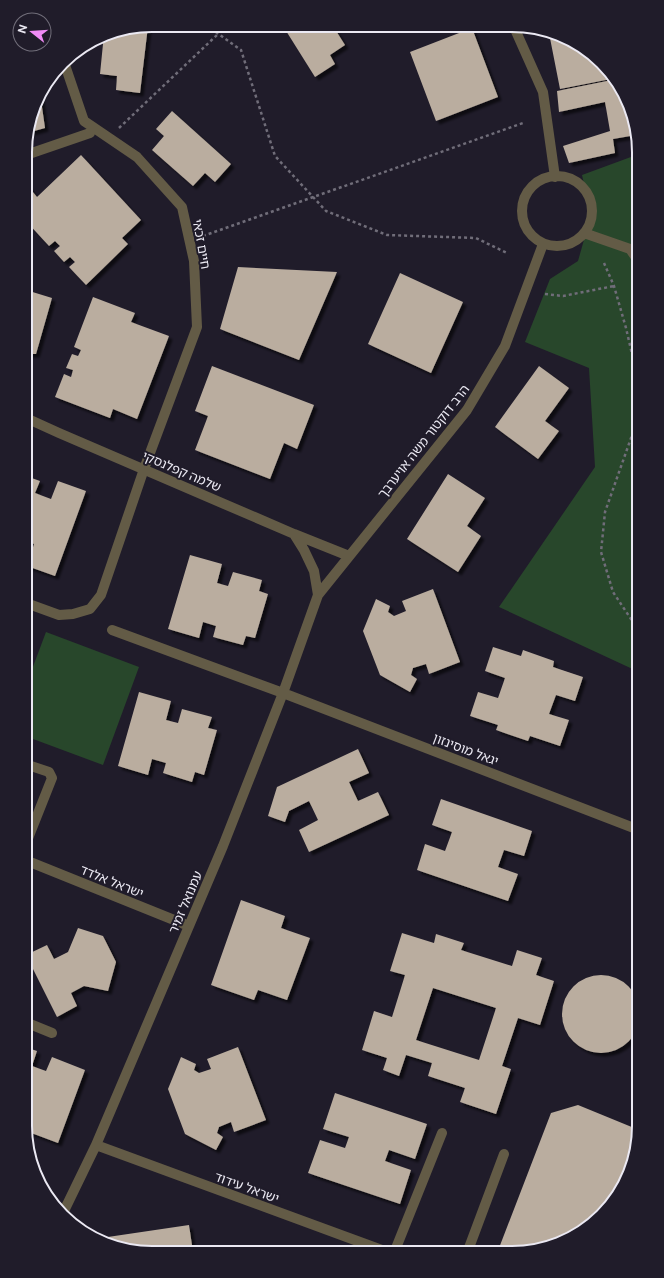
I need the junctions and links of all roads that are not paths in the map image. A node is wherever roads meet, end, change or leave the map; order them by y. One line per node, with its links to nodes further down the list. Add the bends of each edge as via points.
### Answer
1 (516, 32): 5 (street, via 543,92)
2 (66, 68): 12 (street, חיים זכאי, via 84,121 137,157 182,207 194,261 197,327)
3 (90, 133): 4 (street)
4 (32, 152)
5 (555, 176): 6 (street, via 577,183 585,191 592,212); 7 (street, via 543,179 533,186 526,195 523,206 523,218 527,229 534,238)
6 (584, 233): 7 (street, via 576,241 566,245 554,247); 8 (street)
7 (544, 244): 14 (street, הרב דוקטור משה אויערבך, via 505,346 466,410)
8 (632, 252)
9 (32, 421): 11 (street, שלמה קפלנסקי)
10 (32, 426): 11 (street, שלמה קפלנסקי)
11 (59, 433): 12 (street, שלמה קפלנסקי)
12 (144, 469): 13 (street, שלמה קפלנסקי); 16 (street, חיים זכאי, via 101,595 90,609 59,615)
13 (294, 534): 14 (street, שלמה קפלנסקי); 15 (street, via 314,571)
14 (349, 556): 15 (street, הרב דוקטור משה אויערבך)
15 (318, 595): 18 (street, עמנואל זמיר)
16 (32, 605)
17 (112, 630): 18 (street, יגאל מוסינזון)
18 (283, 693): 20 (street, יגאל מוסינזון); 23 (street, עמנואל זמיר)
19 (32, 766): 21 (street, via 49,772 52,778)
20 (632, 827)
21 (32, 828)
22 (32, 863): 23 (street, ישראל אלדד)
23 (189, 926): 27 (street, עמנואל זמיר)
24 (32, 1025): 25 (street)
25 (52, 1032)
26 (442, 1133): 31 (street)
27 (96, 1145): 29 (street, עמנואל זמיר); 30 (street, ישראל עידוד)
28 (504, 1154): 32 (street)
29 (65, 1209)
30 (371, 1246)
31 (397, 1246)
32 (470, 1246)

